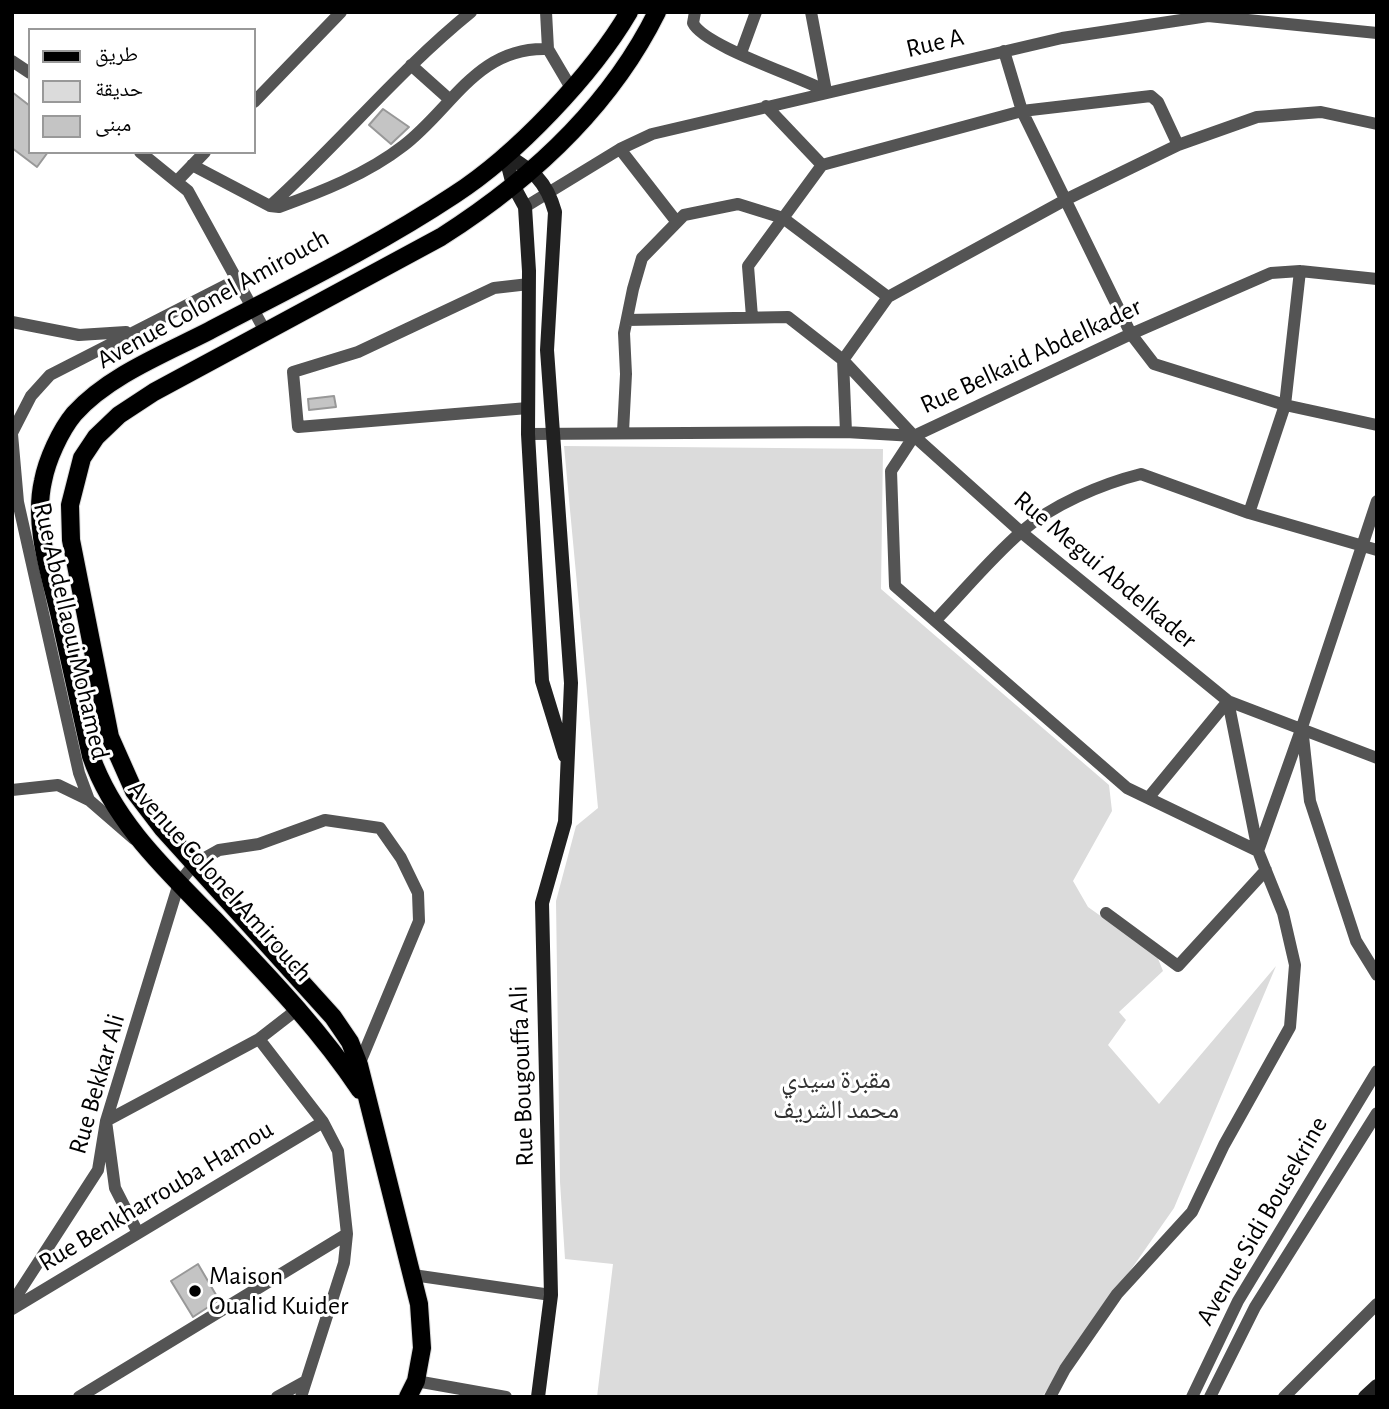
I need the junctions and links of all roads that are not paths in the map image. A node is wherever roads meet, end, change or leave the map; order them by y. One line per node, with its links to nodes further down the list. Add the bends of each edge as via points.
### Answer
1 (341, 12): 18 (street)
2 (471, 12): 14 (street)
3 (546, 12): 11 (street)
4 (629, 12): 15 (main road, Avenue Colonel Amirouch)
5 (657, 12): 29 (main road, Avenue Colonel Amirouch, via 602,99)
6 (695, 12): 13 (street, via 692,23 696,30)
7 (756, 12): 13 (street)
8 (811, 12): 16 (street)
9 (1207, 14): 10 (street, Rue A); 12 (street, Rue A)
10 (1377, 33)
11 (548, 49): 15 (street); 17 (street, via 511,51)
12 (1004, 51): 16 (street, Rue A); 20 (street)
13 (741, 53): 16 (street)
14 (411, 65): 17 (street); 34 (street, via 339,142)
15 (571, 88): 26 (main road, Avenue Colonel Amirouch)
16 (825, 91): 19 (street, Rue A)
17 (449, 99): 34 (street, via 394,153 351,178 279,207)
18 (256, 100)
19 (766, 106): 23 (street, Rue A, via 652,134); 28 (street)
20 (1022, 111): 22 (street, via 1151,96); 28 (street); 33 (street)
21 (1377, 124): 22 (street, via 1321,112 1257,117)
22 (1178, 145): 33 (street)
23 (620, 149): 32 (street, Rue A); 37 (street)
24 (143, 154): 30 (street)
25 (203, 154): 27 (street)
26 (505, 154): 29 (street); 31 (street); 43 (main road, Avenue Colonel Amirouch, via 454,195)
27 (192, 165): 30 (street); 34 (street)
28 (822, 165): 36 (street)
29 (532, 170): 31 (main road, Avenue Colonel Amirouch); 32 (street)
30 (177, 181): 40 (street, via 188,191)
31 (513, 185): 35 (street); 48 (main road, Avenue Colonel Amirouch, via 441,237)
32 (549, 191): 35 (street, Rue A); 57 (street, via 555,212 547,350)
33 (1067, 199): 42 (street); 49 (street)
34 (270, 206)
35 (526, 207): 41 (street)
36 (783, 218): 37 (street, via 738,204 703,209); 42 (street); 44 (street, via 748,266)
37 (676, 221): 45 (street, via 642,258)
38 (1300, 271): 39 (street, Rue Belkaid Abdelkader); 49 (street, Rue Belkaid Abdelkader, via 1271,273); 51 (street)
39 (1377, 279)
40 (236, 280): 43 (street); 47 (street)
41 (529, 284): 52 (street); 52 (street, via 494,288 358,352 293,372 298,427)
42 (888, 297): 50 (street)
43 (252, 308): 48 (street); 75 (main road, Avenue Colonel Amirouch, via 100,392 74,415 55,447 43,481 45,553 91,756 116,811)
44 (752, 317): 45 (street, Rue Megui Abdelkader); 50 (street, Rue Megui Abdelkader, via 789,317)
45 (627, 320): 54 (street)
46 (12, 322): 47 (street, via 79,335)
47 (136, 331): 56 (street, via 50,374 31,396)
48 (265, 331): 77 (main road, Avenue Colonel Amirouch, via 119,415 96,436 82,458 70,505 71,540 110,737 134,791)
49 (1130, 334): 51 (street, via 1154,364); 59 (street, Rue Belkaid Abdelkader)
50 (844, 360): 55 (street); 59 (street, Rue Megui Abdelkader)
51 (1285, 405): 53 (street); 61 (street)
52 (528, 408): 58 (street)
53 (1377, 425)
54 (623, 432): 55 (street, Rue Belkaid Abdelkader); 57 (street, Rue Belkaid Abdelkader)
55 (846, 432): 59 (street, Rue Belkaid Abdelkader)
56 (12, 433): 70 (street, Rue Abdellaoui Mohamed, via 18,502)
57 (551, 434): 58 (street, Rue Belkaid Abdelkader); 68 (street, via 571,683)
58 (528, 435): 68 (street, via 542,681)
59 (914, 436): 62 (street, Rue Megui Abdelkader); 65 (street, via 891,471 895,586)
60 (1377, 501): 63 (street)
61 (1250, 513): 62 (street, via 1141,474 1049,512); 63 (street)
62 (1021, 532): 65 (street); 66 (street, Rue Megui Abdelkader)
63 (1361, 546): 64 (street); 67 (street)
64 (1377, 550)
65 (935, 621): 73 (street, via 1126,788)
66 (1228, 701): 67 (street, Rue Megui Abdelkader); 73 (street); 76 (street)
67 (1302, 727): 69 (street, Rue Megui Abdelkader); 76 (street); 81 (street, via 1310,801 1356,941)
68 (565, 756): 93 (street, Rue Bougouffa Ali, via 565,821 542,903)
69 (1377, 758)
70 (79, 774): 71 (street); 74 (street, Rue Abdellaoui Mohamed)
71 (58, 785): 72 (street); 74 (street)
72 (12, 790)
73 (1149, 797): 76 (street)
74 (89, 800): 75 (street, Rue Abdellaoui Mohamed)
75 (150, 850): 79 (main road, Avenue Colonel Amirouch)
76 (1258, 851): 78 (street)
77 (194, 864): 79 (street, Rue Bekkar Ali); 84 (main road, Avenue Colonel Amirouch, via 332,1017); 84 (street, via 219,850 259,844 325,820 380,828 418,893 419,921)
78 (1266, 870): 80 (street, via 1178,966); 105 (street, via 1283,913 1295,965 1290,1027 1192,1212 1117,1294)
79 (179, 883): 82 (main road, Avenue Colonel Amirouch); 88 (street, Rue Bekkar Ali)
80 (1106, 913)
81 (1377, 975)
82 (299, 1008): 83 (street); 86 (main road, Avenue Colonel Amirouch)
83 (258, 1039): 88 (street); 89 (street)
84 (359, 1065): 86 (main road, Avenue Colonel Amirouch)
85 (1377, 1071): 106 (street, Avenue Sidi Bousekrine, via 1238,1301)
86 (368, 1101): 92 (main road, Avenue Colonel Amirouch)
87 (1377, 1113): 107 (street, Avenue Sidi Bousekrine, via 1255,1307)
88 (106, 1121): 90 (street, via 115,1188); 94 (street, Rue Bekkar Ali, via 98,1170)
89 (323, 1122): 90 (street, Rue Benkharrouba Hamou); 91 (street, via 338,1151)
90 (138, 1233): 96 (street, Rue Benkharrouba Hamou)
91 (347, 1234): 97 (street, via 344,1263); 100 (street)
92 (413, 1275): 93 (street); 99 (main road, Avenue Colonel Amirouch, via 422,1327)
93 (551, 1295): 104 (street, Rue Bougouffa Ali)
94 (12, 1303)
95 (1377, 1304): 108 (street)
96 (12, 1309)
97 (306, 1381): 101 (street); 102 (street)
98 (1377, 1386): 109 (street)
99 (412, 1389): 103 (street)
100 (79, 1397)
101 (277, 1397)
102 (301, 1397)
103 (506, 1397)
104 (538, 1397)
105 (1050, 1397)
106 (1192, 1397)
107 (1210, 1397)
108 (1284, 1397)
109 (1365, 1397)

